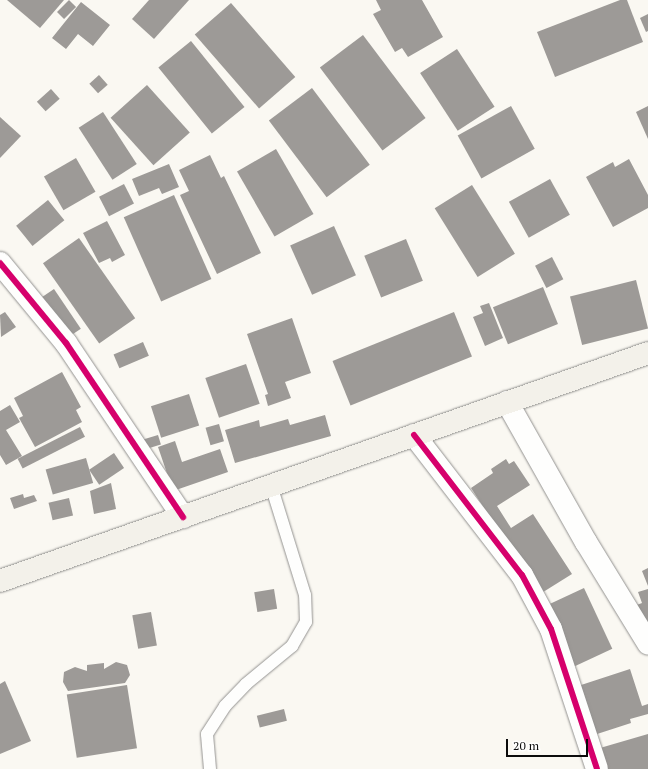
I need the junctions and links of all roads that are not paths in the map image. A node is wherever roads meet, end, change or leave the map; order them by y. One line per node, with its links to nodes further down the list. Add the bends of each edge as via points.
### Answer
1 (0, 263): 6 (street, via 66,342)
2 (648, 354): 3 (main road)
3 (508, 402): 4 (main road); 8 (street, via 586,542)
4 (414, 435): 5 (main road); 10 (street, via 522,575 551,629)
5 (271, 485): 6 (main road); 9 (lane, via 305,596 306,622 292,646 246,684 225,706 207,734)
6 (183, 516): 7 (main road)
7 (0, 581)
8 (648, 644)
9 (210, 769)
10 (597, 769)

